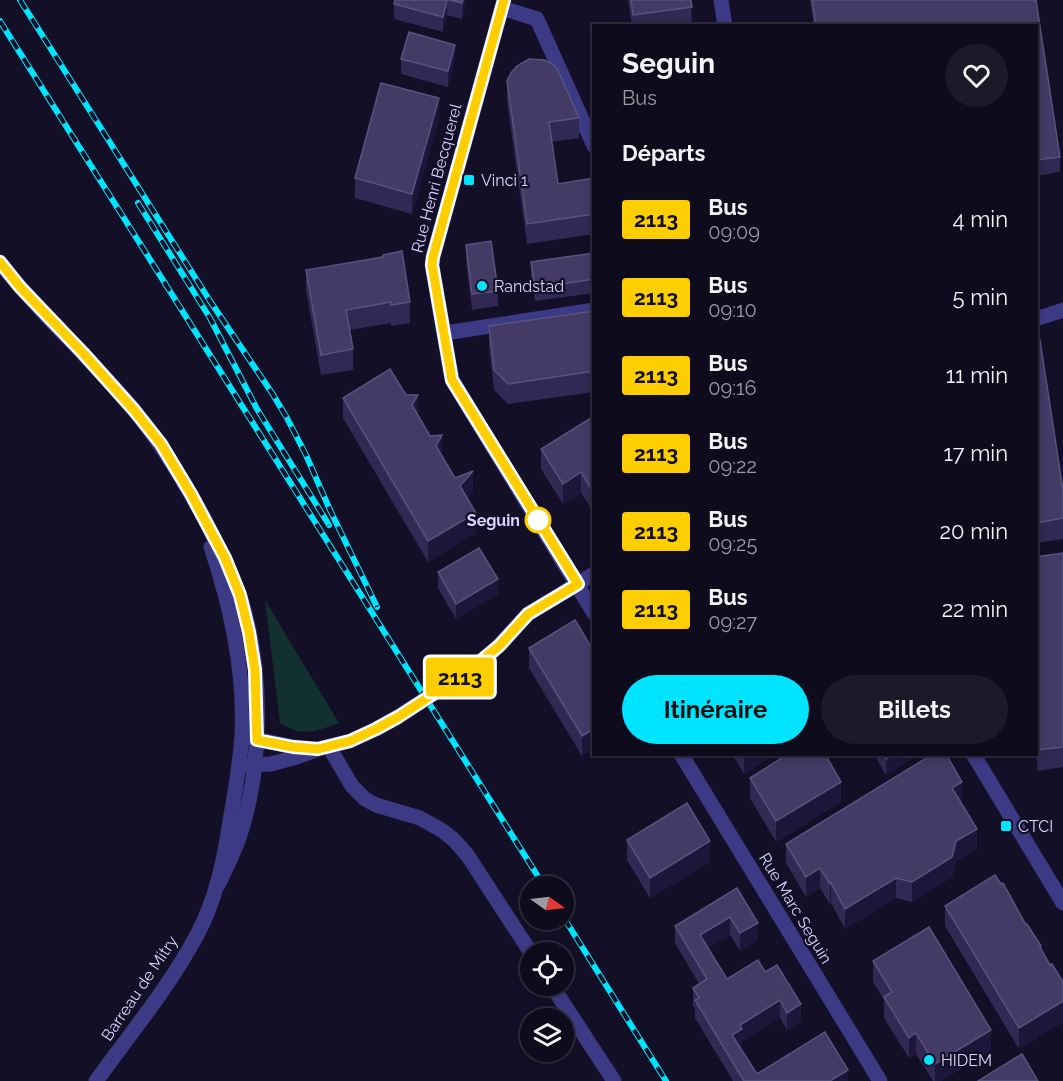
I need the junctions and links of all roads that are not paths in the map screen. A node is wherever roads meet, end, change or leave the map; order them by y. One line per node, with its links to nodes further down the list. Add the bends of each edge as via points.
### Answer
1 (721, 0): 3 (street)
2 (503, 4): 4 (street, via 537,19); 9 (street, Rue Henri Becquerel, via 433,257)
3 (725, 24)
4 (592, 142)
5 (0, 262): 10 (street, via 134,410 161,444)
6 (592, 310): 9 (street)
7 (1063, 310): 8 (street)
8 (1038, 319)
9 (445, 333): 12 (street, Rue Henri Becquerel, via 452,380)
10 (196, 505): 14 (street, Barreau de Mitry, via 235,639); 15 (street, via 240,595 255,670)
11 (592, 575): 12 (street)
12 (578, 584): 13 (street); 16 (street, bridge, via 528,614 490,655 398,717 363,736)
13 (592, 609)
14 (242, 736): 15 (street); 19 (street, Barreau de Mitry)
15 (257, 740): 16 (street); 20 (street)
16 (323, 748): 20 (street); 23 (street, via 365,799 420,818 455,841)
17 (682, 756): 27 (street, Rue Marc Seguin)
18 (974, 756): 22 (street)
19 (238, 764): 20 (street); 21 (street, Barreau de Mitry)
20 (255, 765): 21 (street, via 240,835)
21 (218, 885): 25 (street, Barreau de Mitry, via 198,933 174,974)
22 (1063, 903)
23 (524, 942)
24 (559, 996): 26 (street)
25 (96, 1081)
26 (615, 1081)
27 (880, 1081)

